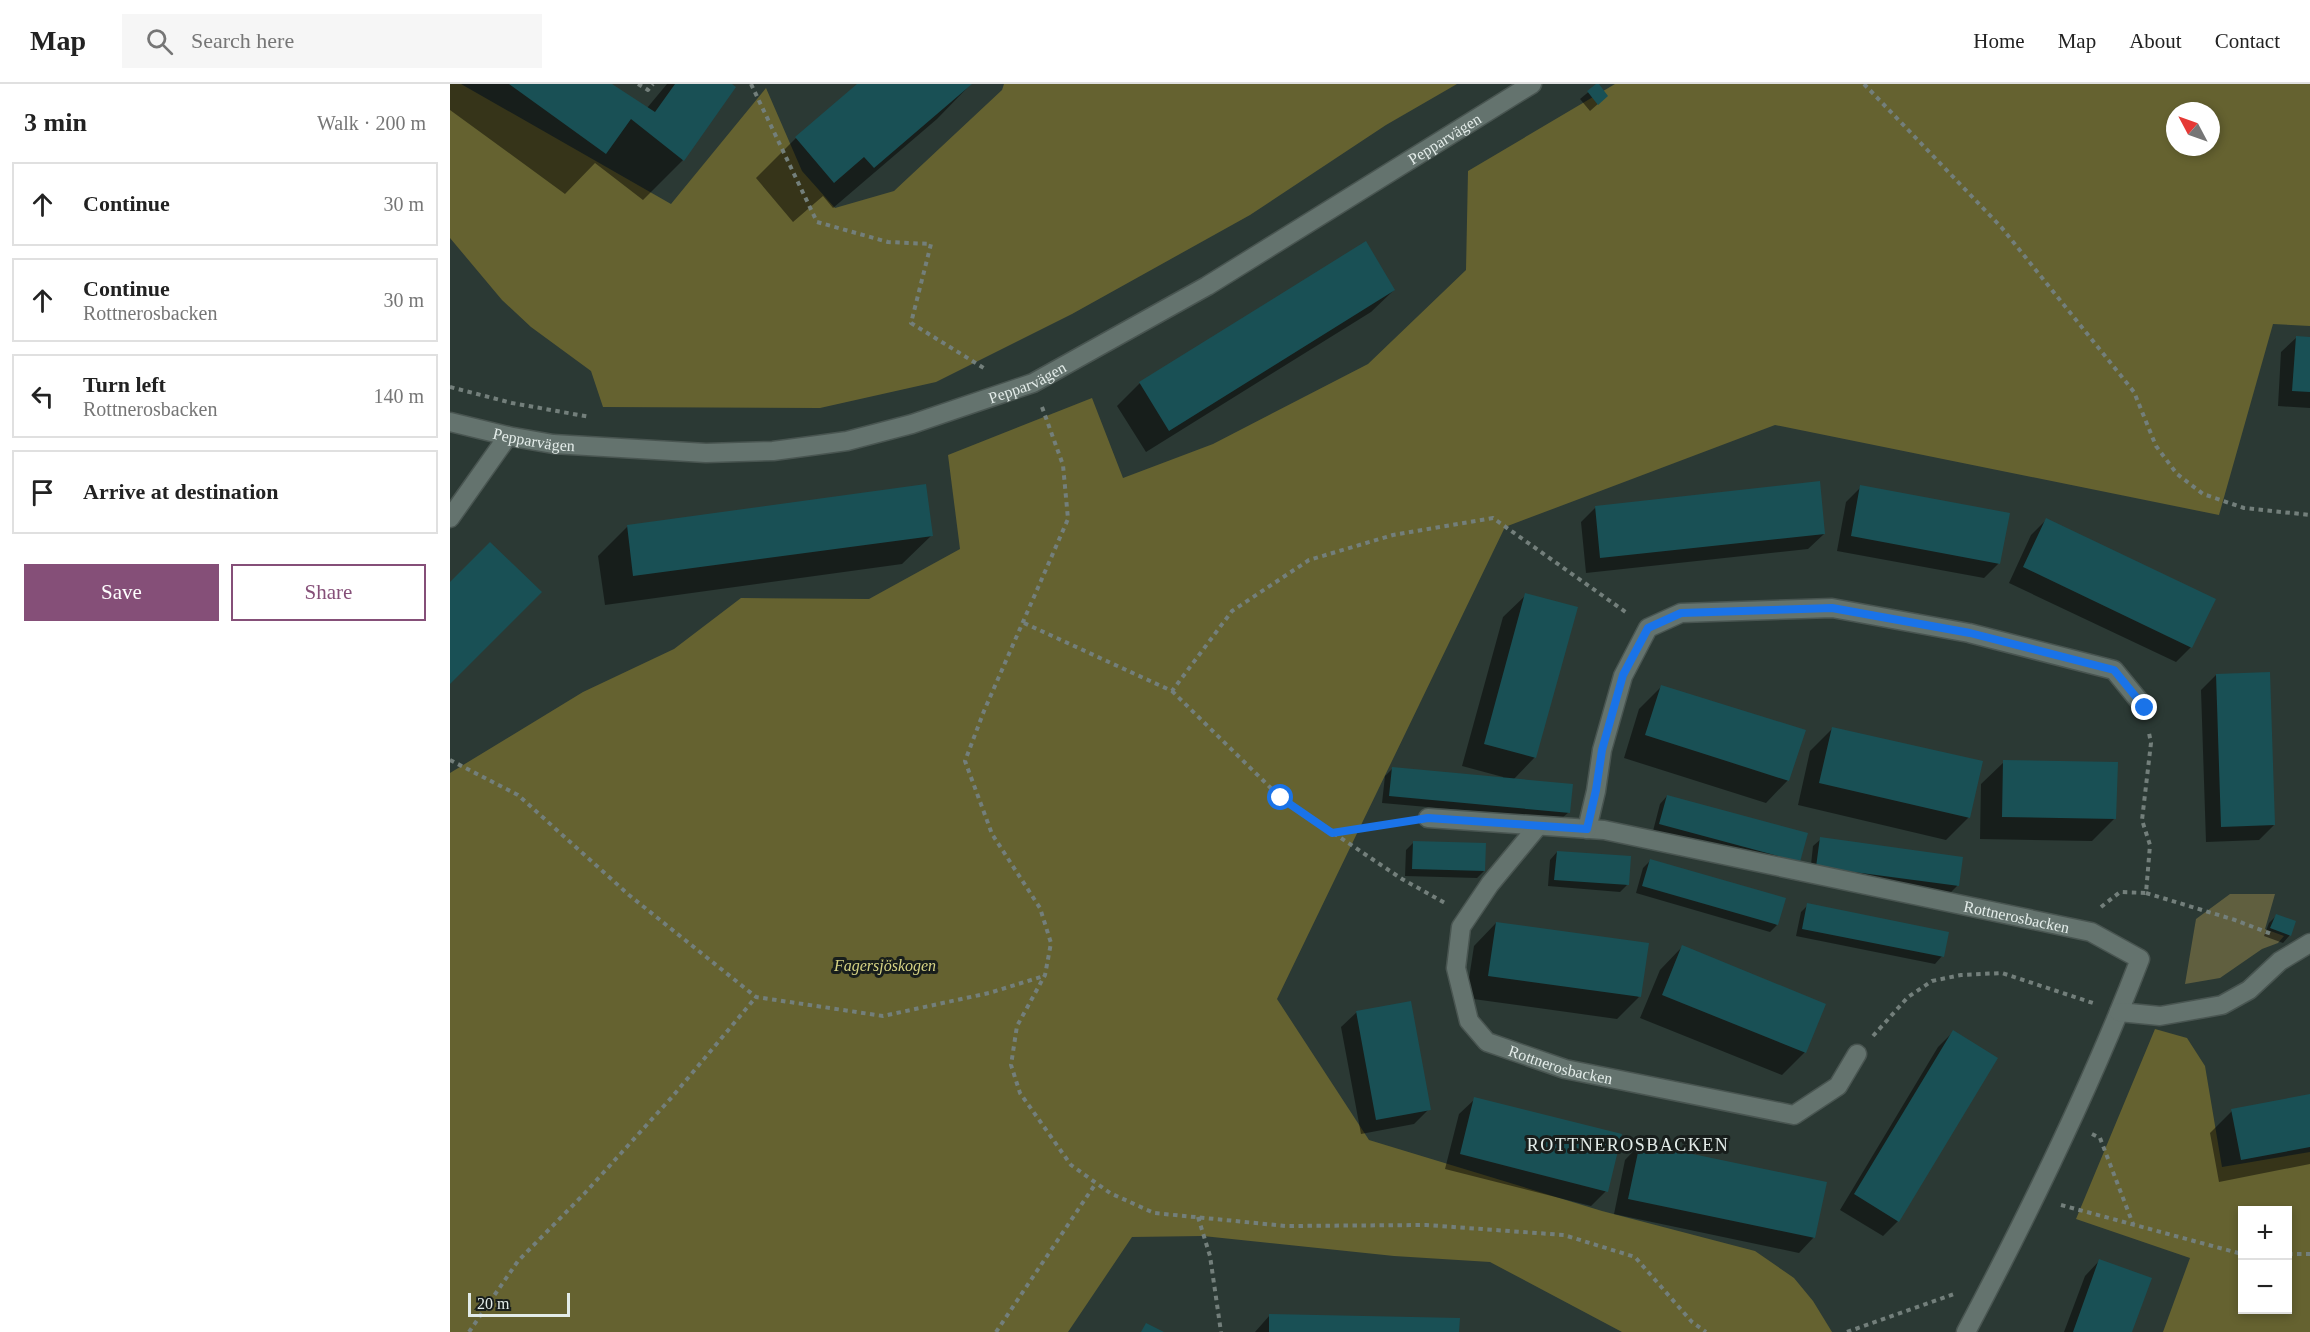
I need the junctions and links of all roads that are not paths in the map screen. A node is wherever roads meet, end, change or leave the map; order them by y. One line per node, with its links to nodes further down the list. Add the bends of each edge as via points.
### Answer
1 (1533, 84): 3 (street, Pepparvägen, via 1207,286 1033,383 912,424 847,441 773,451 628,450)
2 (450, 422): 3 (street, Pepparvägen)
3 (508, 436): 4 (street)
4 (450, 519)
5 (2145, 708): 8 (street, via 2114,670 1970,633 1832,608 1681,613 1648,628 1623,675 1602,750)
6 (1428, 818): 7 (street, Rottnerosbacken)
7 (1538, 826): 8 (street, Rottnerosbacken); 11 (street, Rottnerosbacken, via 1490,884 1461,927 1456,968 1469,1021 1486,1042 1565,1069 1794,1115 1838,1086)
8 (1587, 829): 10 (street, Rottnerosbacken, via 2091,932 2140,959)
9 (2306, 945): 10 (street, via 2280,961 2249,990 2222,1005 2160,1016)
10 (2120, 1012): 12 (street, Rottnerosbacken, via 2035,1199)
11 (1857, 1054)
12 (1966, 1332)

